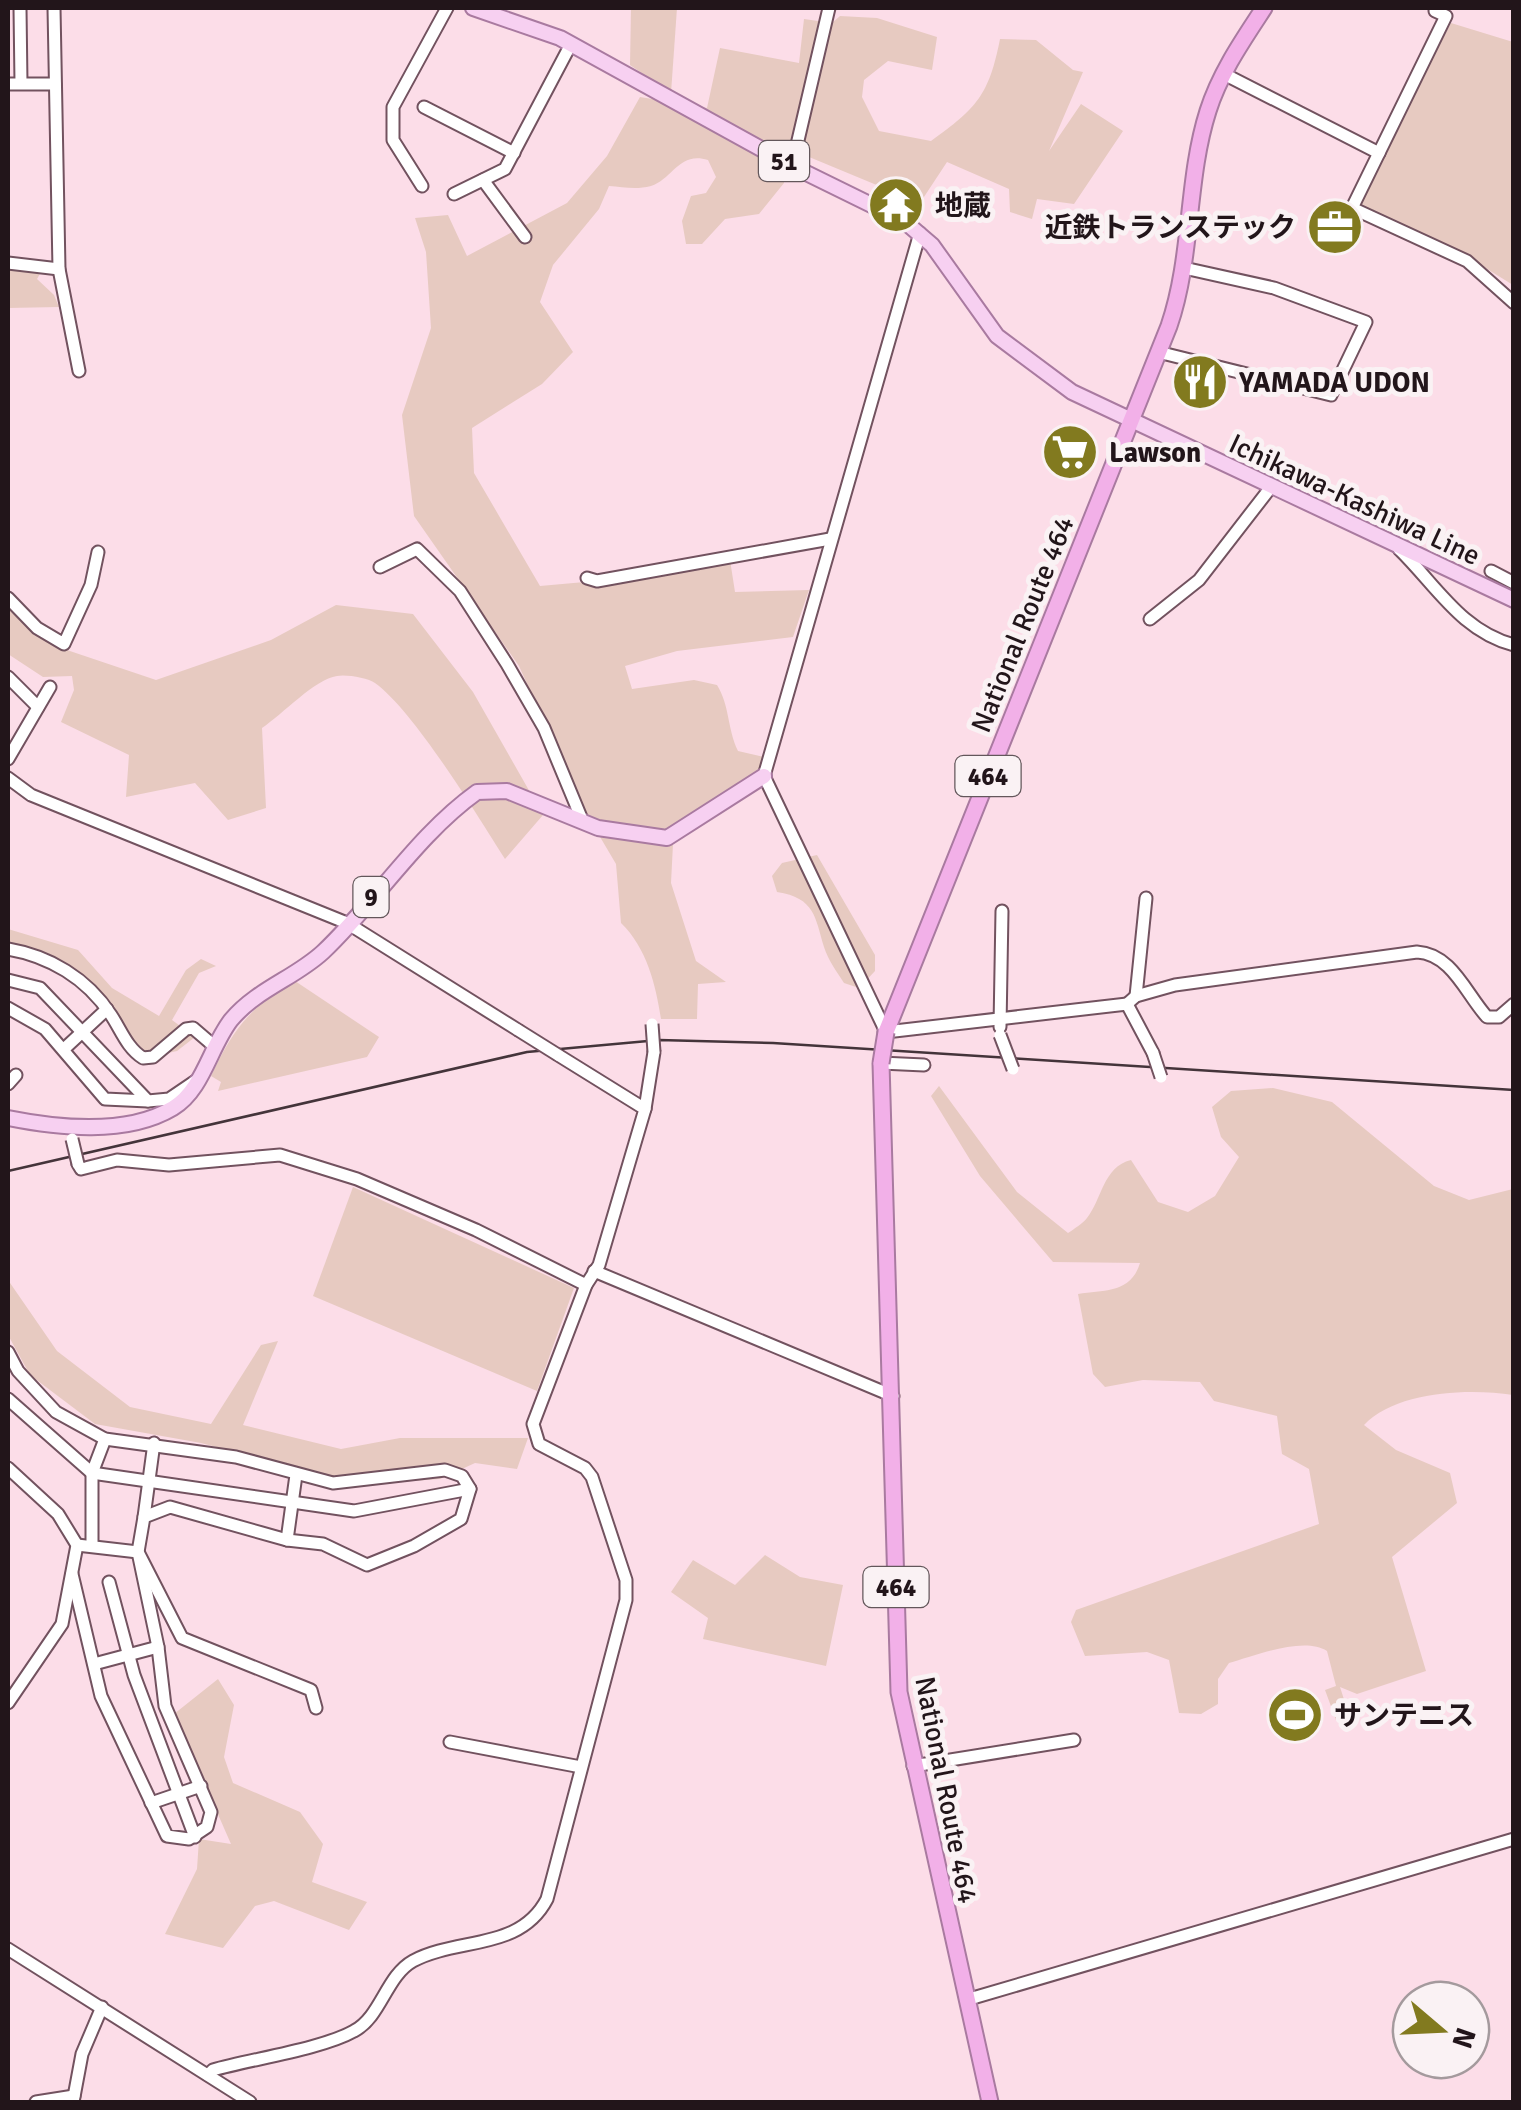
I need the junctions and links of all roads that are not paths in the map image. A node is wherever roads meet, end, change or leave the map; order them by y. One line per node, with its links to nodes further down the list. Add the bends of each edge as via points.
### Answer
1 (20, 8): 10 (street)
2 (54, 8): 11 (street)
3 (448, 8): 17 (street, via 393,107 393,140)
4 (474, 8): 8 (main road, Ichikawa-Kashiwa Line / 51)
5 (829, 8): 15 (street)
6 (1264, 8): 9 (highway, National Route 464 / 464)
7 (1434, 9): 14 (street, via 1446,16)
8 (571, 44): 13 (street); 15 (main road, Ichikawa-Kashiwa Line / 51)
9 (1224, 74): 14 (street); 22 (highway, National Route 464 / 464, via 1204,130)
10 (14, 84): 11 (street)
11 (55, 84): 23 (street)
12 (424, 107): 13 (street)
13 (514, 154): 16 (street, via 506,169)
14 (1379, 154): 24 (street, via 1352,208 1467,261)
15 (792, 166): 19 (main road, Ichikawa-Kashiwa Line / 51, via 883,207)
16 (482, 180): 18 (street); 20 (street)
17 (422, 186)
18 (454, 194)
19 (920, 233): 27 (main road, Ichikawa-Kashiwa Line / 51, via 1017,355); 29 (street)
20 (525, 237)
21 (8, 263): 23 (street)
22 (1184, 268): 25 (highway, National Route 464 / 464); 25 (street, via 1274,288 1366,322 1331,395)
23 (59, 269): 26 (street)
24 (1514, 303)
25 (1158, 352): 27 (highway, National Route 464 / 464)
26 (79, 371)
27 (1130, 422): 28 (main road, Ichikawa-Kashiwa Line / 51); 59 (highway, National Route 464 / 464)
28 (1271, 487): 30 (main road, Ichikawa-Kashiwa Line / 51); 38 (street, via 1199,580)
29 (830, 539): 34 (street); 44 (street)
30 (1392, 543): 37 (main road, Ichikawa-Kashiwa Line / 51); 39 (street, via 1462,618)
31 (98, 552): 36 (street, via 64,644)
32 (380, 568): 46 (street, via 417,550 460,592 544,728)
33 (1491, 572): 35 (street)
34 (587, 578)
35 (1514, 583)
36 (8, 598)
37 (1514, 600)
38 (1150, 619)
39 (1514, 645)
40 (8, 677): 42 (street)
41 (50, 686): 42 (street)
42 (38, 707): 43 (street)
43 (8, 759)
44 (764, 776): 46 (main road, 9, via 667,838); 59 (street)
45 (8, 778): 49 (street, via 31,795)
46 (583, 822): 49 (main road, 9, via 507,791 481,791)
47 (1146, 898): 52 (street)
48 (1002, 911): 56 (street)
49 (347, 923): 60 (main road, 9, via 321,954 252,998); 68 (street, bridge)
50 (8, 949): 55 (street, via 42,955)
51 (8, 980): 58 (street, via 40,988)
52 (1132, 1000): 53 (street, via 1228,976 1418,952 1451,968 1488,1017); 56 (street); 65 (street, bridge)
53 (1514, 1004)
54 (8, 1008): 61 (street, via 29,1017)
55 (107, 1008): 58 (street); 60 (street, via 132,1052 143,1058 186,1029)
56 (1000, 1020): 59 (street); 64 (street, bridge)
57 (652, 1024): 68 (street, bridge)
58 (82, 1032): 61 (street); 67 (street)
59 (886, 1032): 62 (highway, 464, bridge)
60 (214, 1046): 66 (main road, 9)
61 (64, 1049): 67 (street, via 105,1099)
62 (881, 1063): 63 (street); 76 (highway, National Route 464 / 464)
63 (924, 1065)
64 (1013, 1069)
65 (1161, 1077)
66 (197, 1080): 67 (street, via 169,1099); 70 (main road, 9, via 186,1099 164,1113 103,1126)
67 (148, 1102)
68 (645, 1109): 71 (street)
69 (8, 1118): 70 (main road, 9)
70 (50, 1125): 72 (street, bridge, via 72,1140 81,1168 117,1160 169,1165 280,1155 476,1230)
71 (594, 1272): 72 (street); 76 (street)
72 (586, 1285): 100 (street, via 532,1431 540,1444 589,1472 626,1580 622,1618)
73 (8, 1352): 74 (street)
74 (18, 1371): 75 (street); 78 (street, via 56,1412)
75 (8, 1382)
76 (893, 1396): 101 (highway, National Route 464 / 464, via 897,1663)
77 (8, 1400): 81 (street)
78 (105, 1439): 79 (street); 81 (street)
79 (154, 1443): 82 (street); 83 (street)
80 (8, 1468): 88 (street, via 58,1514)
81 (92, 1474): 83 (street); 89 (street)
82 (296, 1475): 84 (street, via 334,1483 445,1470 462,1476); 85 (street)
83 (149, 1482): 85 (street); 86 (street)
84 (470, 1489): 85 (street, via 354,1511); 87 (street, via 460,1518 374,1564 323,1544)
85 (292, 1505): 87 (street)
86 (144, 1517): 87 (street, via 170,1507); 90 (street)
87 (287, 1540)
88 (77, 1545): 89 (street); 91 (street)
89 (92, 1546): 90 (street)
90 (138, 1552): 93 (street); 97 (street, via 182,1638 311,1690)
91 (72, 1574): 95 (street); 96 (street, via 62,1624)
92 (109, 1582): 94 (street)
93 (158, 1646): 94 (street); 102 (street, via 164,1706)
94 (128, 1654): 95 (street); 103 (street)
95 (94, 1664): 104 (street, via 117,1736)
96 (8, 1703)
97 (316, 1708)
98 (1074, 1740): 101 (street)
99 (450, 1742): 100 (street)
100 (580, 1766): 110 (street, via 547,1899 529,1924 407,1965 353,2032)
101 (913, 1766): 108 (highway, National Route 464 / 464)
102 (200, 1786): 103 (street); 105 (street, via 211,1812)
103 (181, 1792): 104 (street); 105 (street)
104 (151, 1803): 105 (street, via 167,1836)
105 (195, 1836)
106 (1514, 1839): 108 (street)
107 (8, 1954): 109 (street)
108 (966, 2000): 115 (highway, National Route 464 / 464)
109 (102, 2007): 110 (street); 112 (street, via 82,2054)
110 (208, 2075): 111 (street)
111 (234, 2098): 114 (street)
112 (74, 2099): 113 (street)
113 (36, 2102)
114 (250, 2102)
115 (990, 2102)

